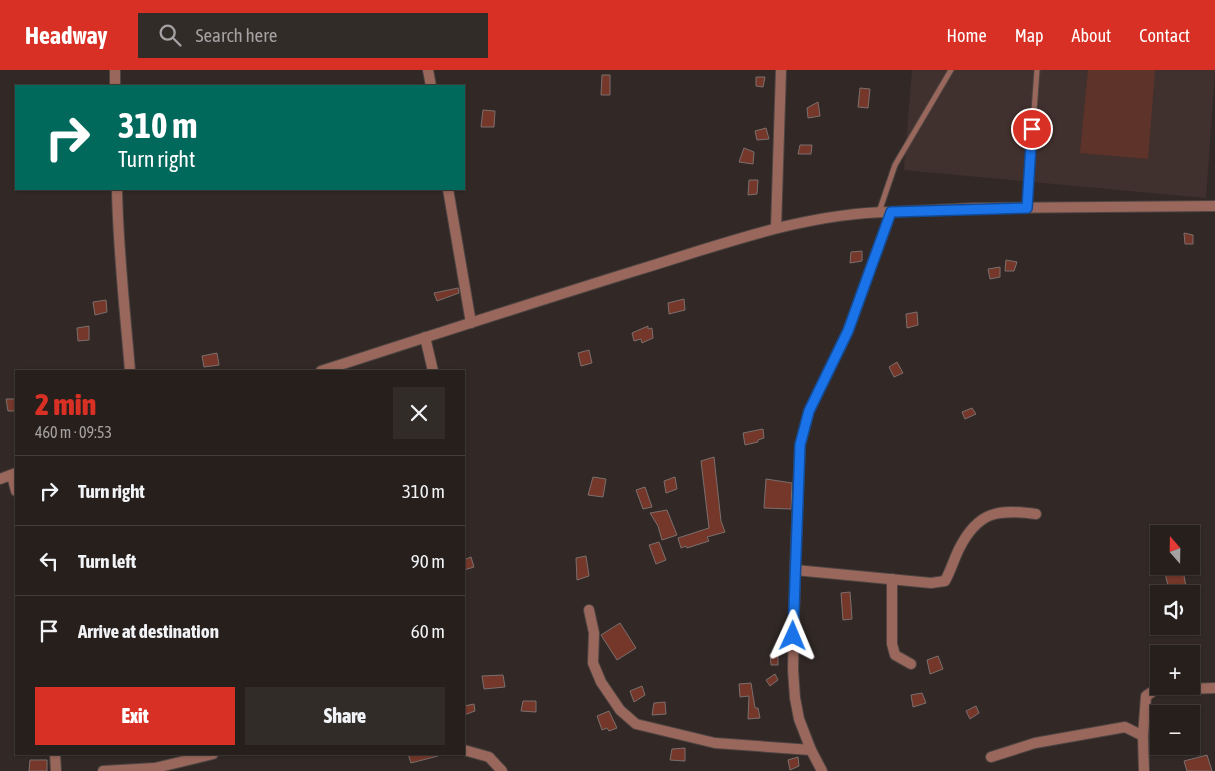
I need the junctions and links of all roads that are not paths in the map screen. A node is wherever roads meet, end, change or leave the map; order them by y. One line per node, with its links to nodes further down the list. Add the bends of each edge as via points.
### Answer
1 (115, 70): 6 (street)
2 (428, 70): 7 (street)
3 (781, 70): 14 (street)
4 (951, 70): 12 (lane, via 895,165)
5 (1037, 70): 11 (lane)
6 (115, 85)
7 (431, 85)
8 (117, 190): 17 (street, via 117,237 122,261)
9 (448, 190): 15 (street)
10 (1215, 206): 11 (street)
11 (1027, 208): 13 (street)
12 (879, 212): 13 (street); 14 (street, via 843,214)
13 (891, 212): 23 (street, via 848,331 809,411 800,445)
14 (776, 228): 15 (street)
15 (471, 323): 16 (street)
16 (425, 338): 18 (street); 19 (street)
17 (130, 370)
18 (324, 370)
19 (433, 370)
20 (14, 474): 21 (street)
21 (0, 479)
22 (1036, 514): 24 (street, via 1007,510 981,518 959,548 945,581)
23 (795, 570): 24 (street); 30 (street, via 795,698 798,719)
24 (892, 579): 26 (street, via 892,644 895,655)
25 (589, 610): 30 (street, via 594,633 593,663 601,682 620,710 636,724 715,742)
26 (911, 664)
27 (1215, 688): 28 (street, via 1150,692 1146,696)
28 (1143, 736): 33 (street, via 1125,727 1035,743); 38 (street)
29 (465, 750): 36 (street, via 489,757)
30 (810, 750): 37 (street)
31 (55, 755): 34 (street)
32 (209, 755): 35 (street, via 155,768)
33 (991, 757)
34 (56, 771)
35 (103, 771)
36 (502, 771)
37 (822, 771)
38 (1144, 771)

